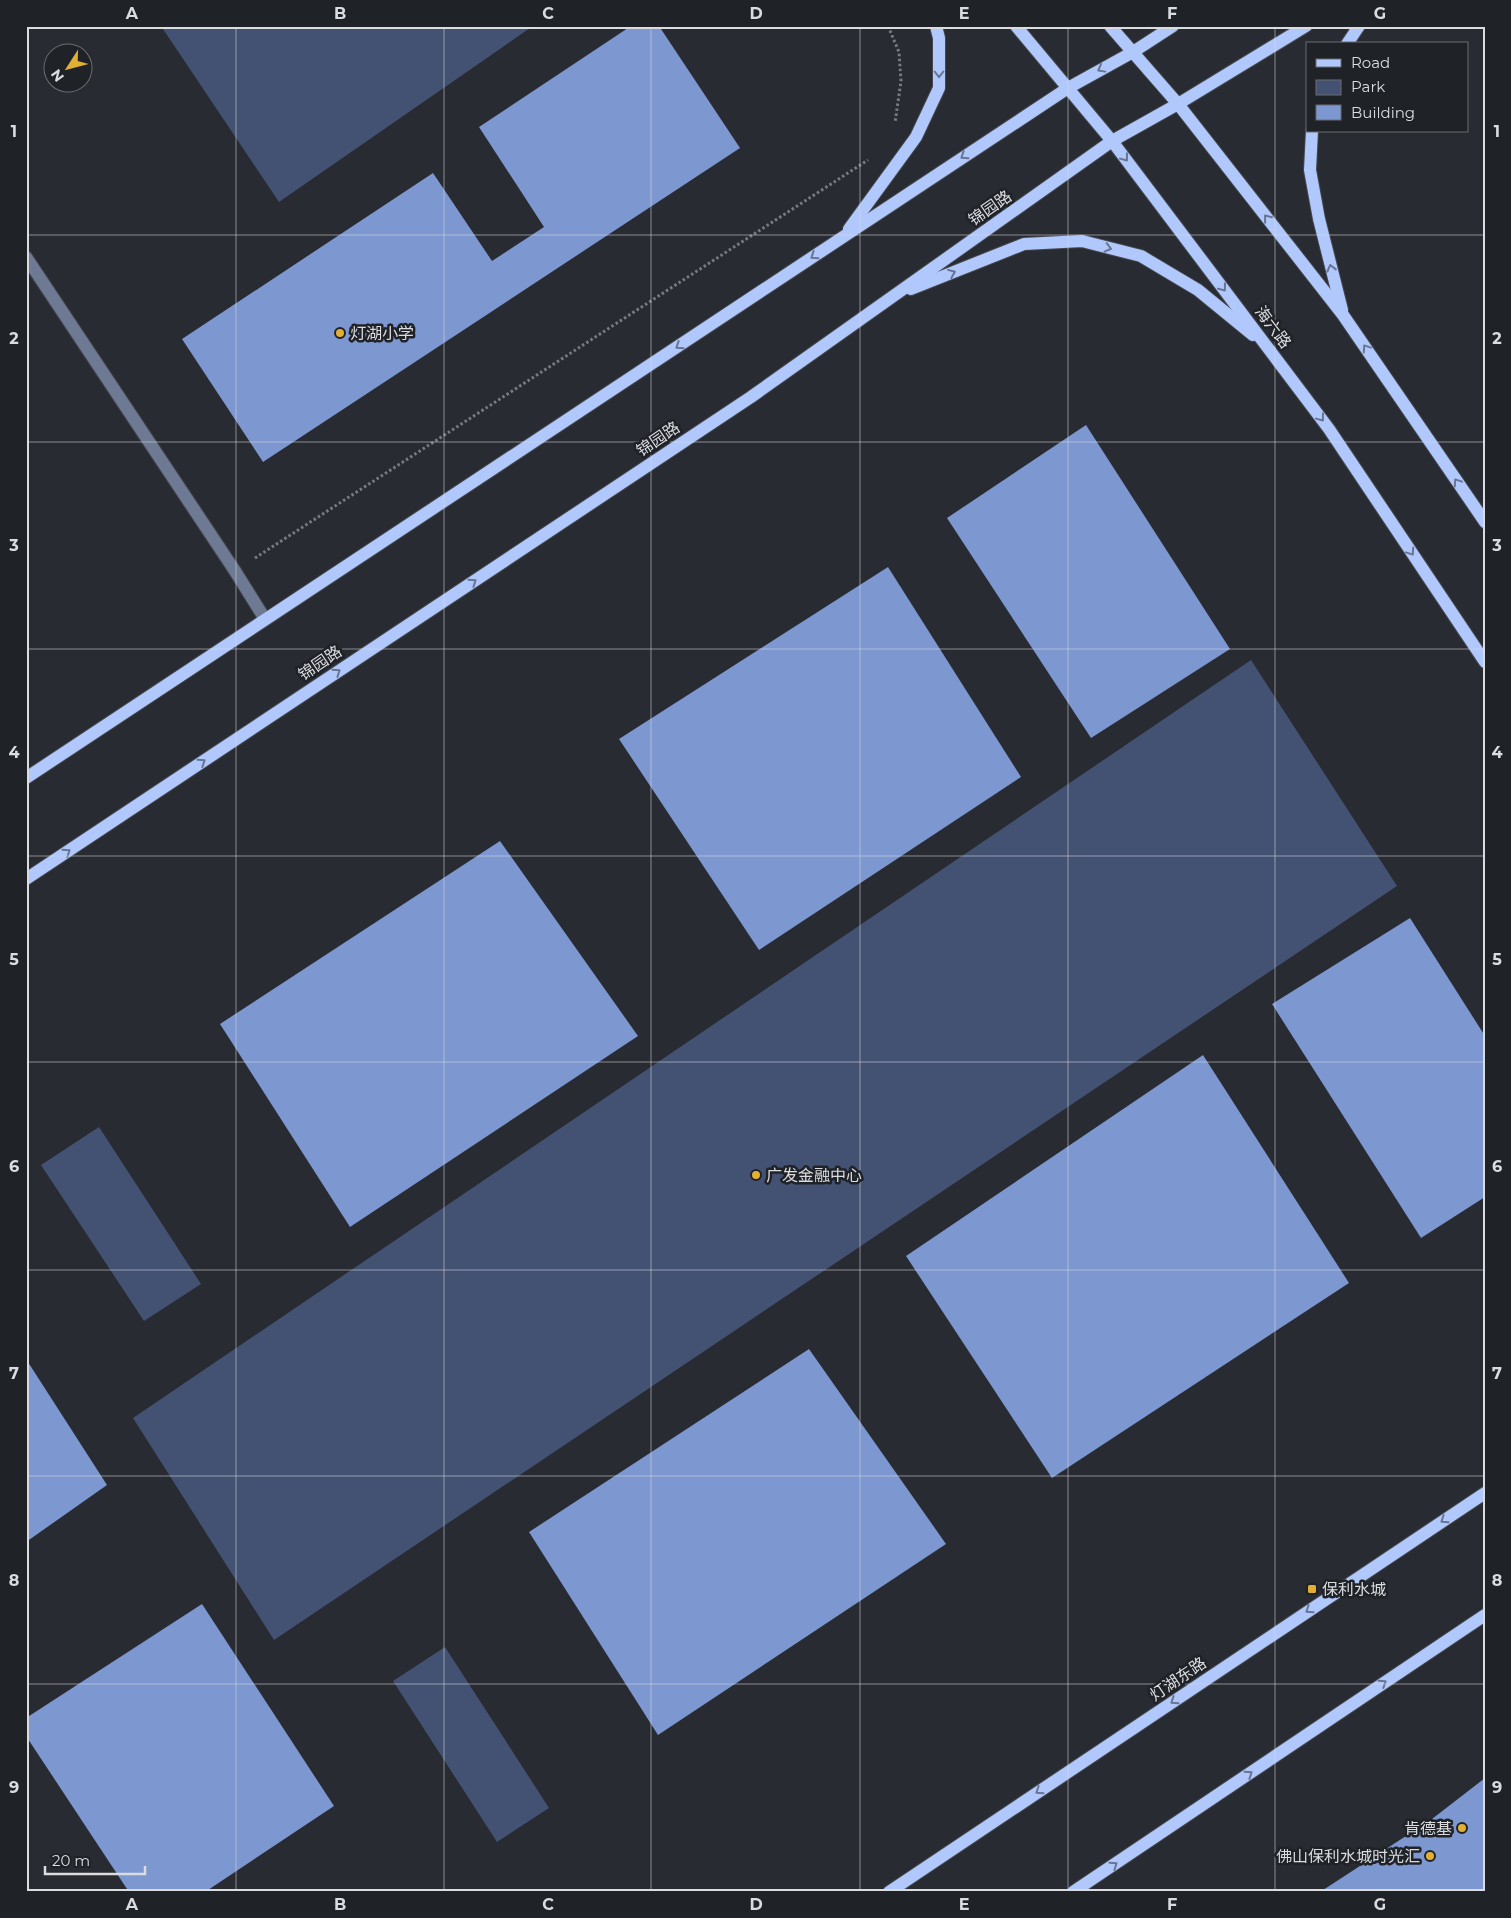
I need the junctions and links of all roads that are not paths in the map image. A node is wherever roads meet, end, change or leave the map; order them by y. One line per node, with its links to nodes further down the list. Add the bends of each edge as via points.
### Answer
1 (936, 26): 13 (main road, one-way to 13, via 939,88 916,137)
2 (1016, 26): 9 (main road, 海六路)
3 (1110, 26): 8 (main road)
4 (1173, 26): 8 (main road)
5 (1306, 26): 10 (main road, 锦园路)
6 (1359, 26): 7 (main road)
7 (1348, 42)
8 (1133, 52): 9 (main road, one-way to 9); 10 (main road)
9 (1068, 88): 12 (main road, 海六路); 13 (main road, one-way to 13)
10 (1178, 104): 12 (main road, 锦园路); 16 (main road, one-way to 10)
11 (1312, 132): 16 (main road, one-way to 11, via 1310,170)
12 (1112, 141): 15 (main road, 锦园路); 17 (main road, 海六路, one-way to 17)
13 (843, 237): 19 (main road, one-way to 19)
14 (26, 257): 19 (street)
15 (891, 298): 17 (main road, one-way to 17, via 1024,244 1082,241 1142,256 1198,290); 22 (main road, 锦园路, one-way to 15, via 750,397)
16 (1343, 315): 18 (main road, one-way to 16)
17 (1269, 348): 20 (main road, 海六路, one-way to 20, via 1330,429)
18 (1485, 522)
19 (265, 620): 21 (main road)
20 (1485, 662)
21 (26, 778)
22 (26, 879)
23 (1485, 1493): 25 (main road, 灯湖东路, one-way to 25)
24 (1485, 1615): 26 (main road, one-way to 24)
25 (889, 1892)
26 (1073, 1892)

